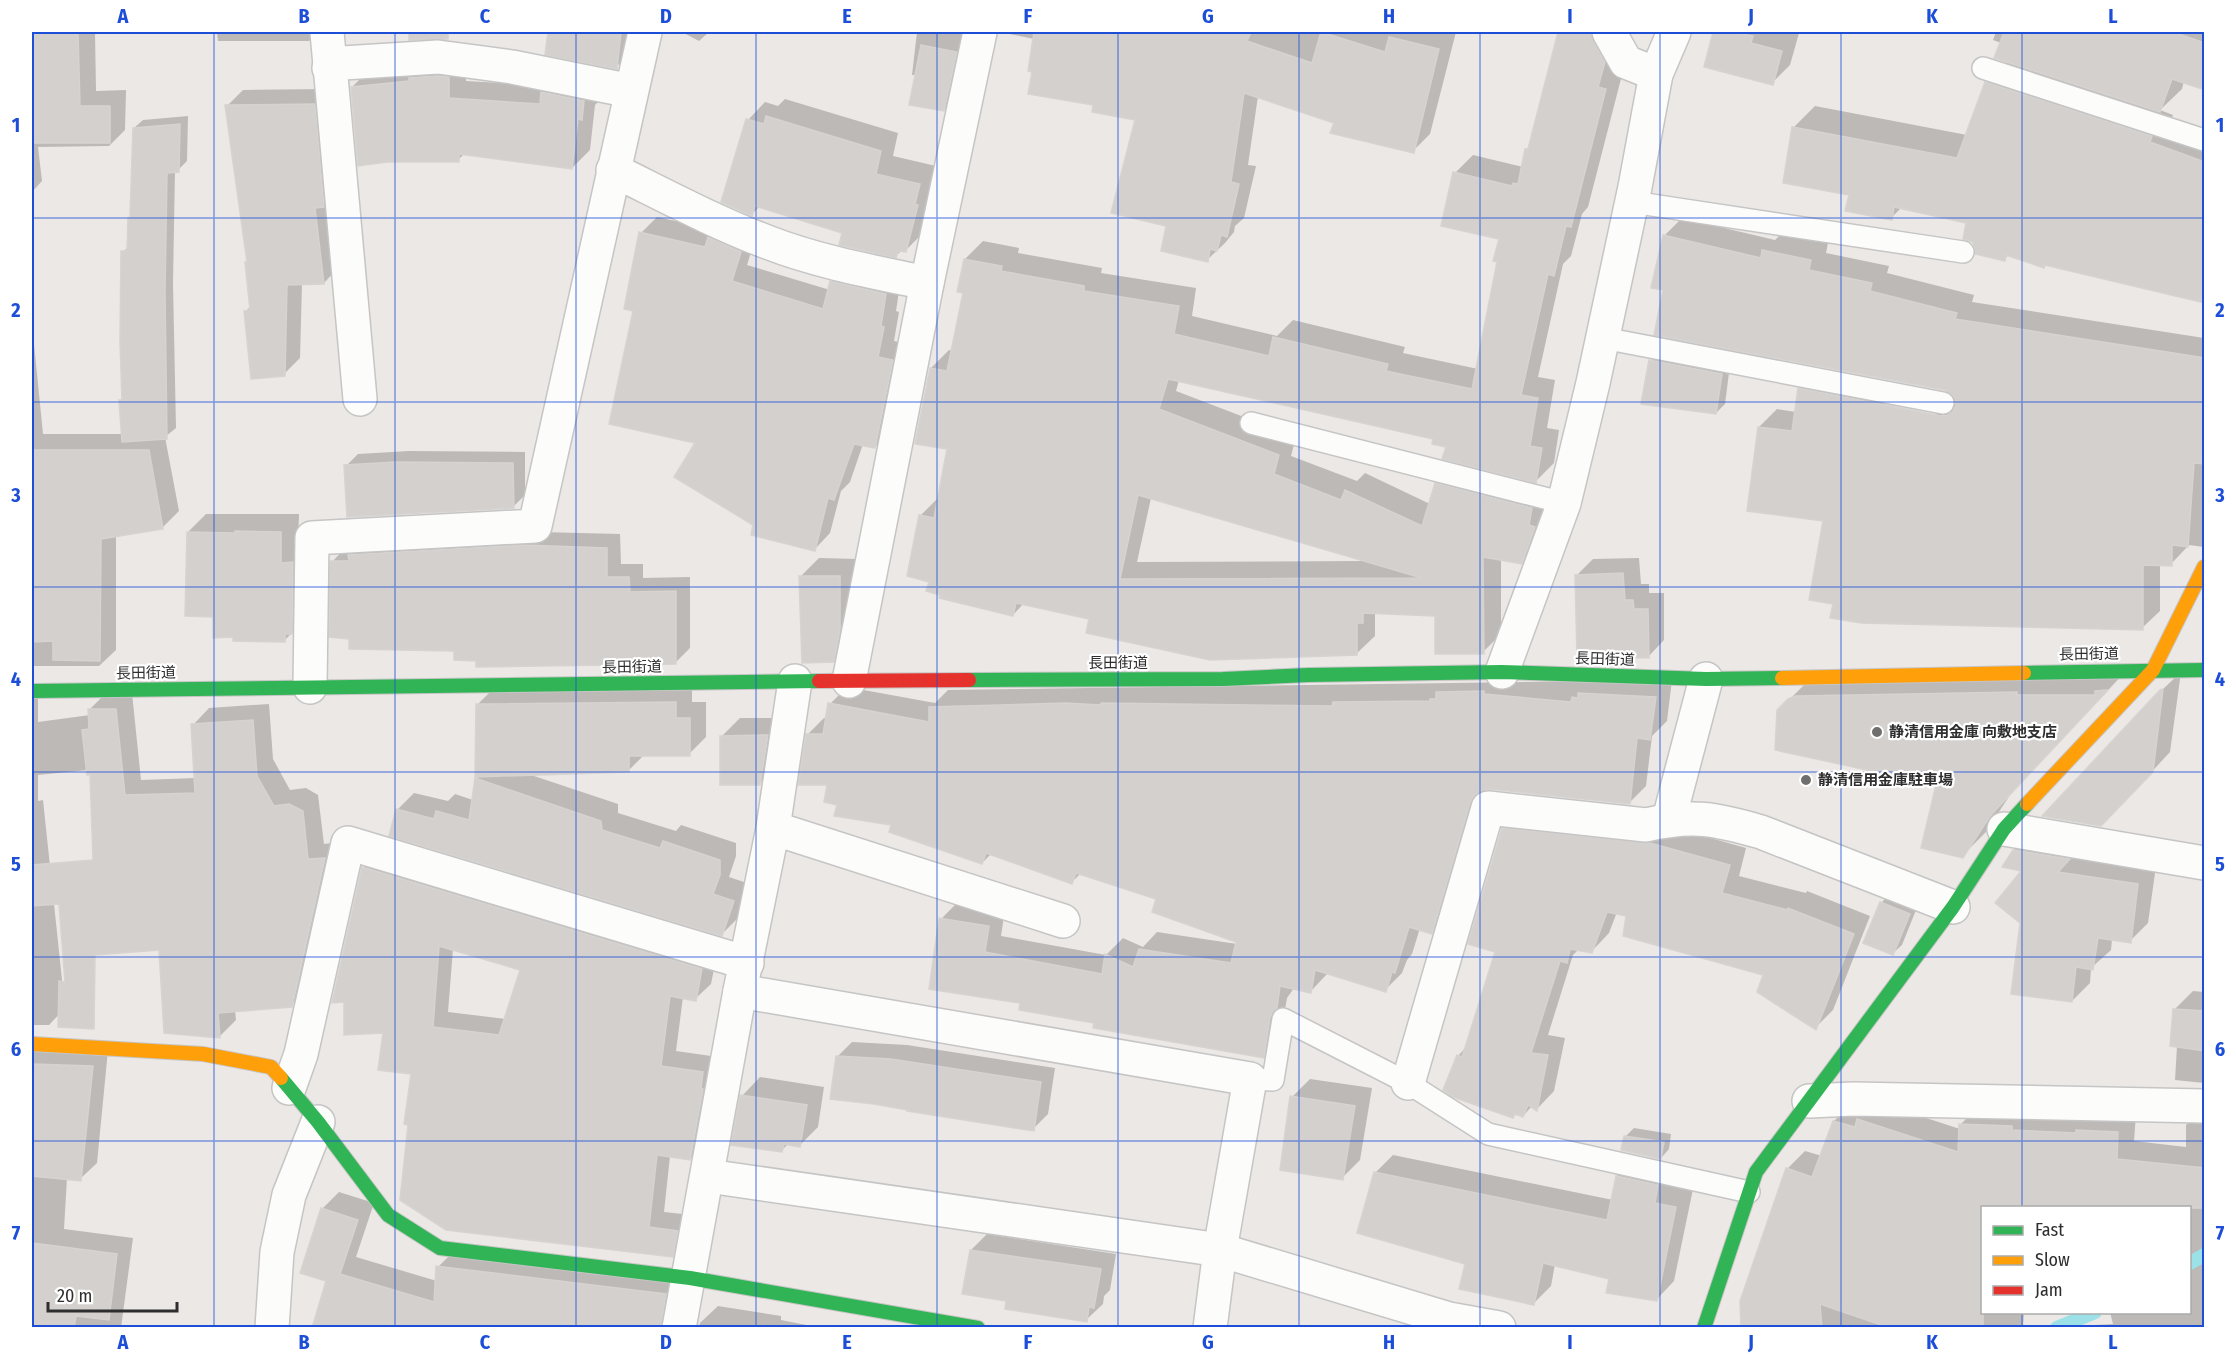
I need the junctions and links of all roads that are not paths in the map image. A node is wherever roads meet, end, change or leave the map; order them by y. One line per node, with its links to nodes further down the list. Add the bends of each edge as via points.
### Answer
1 (327, 32): 6 (street)
2 (645, 32): 9 (street)
3 (980, 32): 14 (street)
4 (1609, 32): 8 (street, via 1626,62)
5 (1674, 32): 8 (street)
6 (329, 68): 9 (street, via 343,63 438,57); 16 (street)
7 (1983, 68): 10 (lane)
8 (1656, 74): 12 (street)
9 (631, 91): 11 (street)
10 (2205, 140)
11 (613, 170): 14 (street, via 769,243 846,266); 27 (street, via 535,526 312,538)
12 (1632, 202): 13 (lane); 15 (street)
13 (1963, 252)
14 (927, 283): 26 (street)
15 (1603, 338): 17 (lane); 19 (street)
16 (360, 399)
17 (1943, 403)
18 (1251, 423): 19 (lane)
19 (1564, 503): 23 (street)
20 (2205, 567): 21 (main road)
21 (2153, 670): 22 (main road, 長田街道); 24 (main road, 長田街道); 31 (main road)
22 (2205, 670)
23 (1502, 672): 24 (main road, 長田街道); 26 (main road, 長田街道, via 1223,679)
24 (1706, 678): 29 (street)
25 (795, 681): 26 (main road, 長田街道); 27 (main road, 長田街道); 30 (street)
26 (849, 681)
27 (310, 687): 28 (main road, 長田街道)
28 (32, 691)
29 (1669, 819): 33 (street, via 1698,818 1761,832); 38 (street, via 1646,825 1488,808)
30 (773, 828): 34 (street); 35 (street)
31 (2004, 829): 32 (street); 33 (main road)
32 (2205, 863)
33 (1953, 907): 40 (main road)
34 (1063, 921)
35 (744, 977): 37 (street); 39 (street, via 348,843 301,1054); 43 (street)
36 (32, 1044): 39 (main road, via 235,1059 271,1067)
37 (1250, 1079): 38 (lane, via 1273,1080 1283,1019); 45 (street)
38 (1408, 1083): 44 (lane, via 1488,1134)
39 (289, 1088): 42 (main road)
40 (1809, 1101): 41 (street); 44 (main road, via 1756,1172)
41 (2205, 1106)
42 (318, 1122): 46 (main road, via 388,1215 440,1248); 47 (street, via 289,1195 277,1252)
43 (708, 1176): 45 (street); 46 (street)
44 (1749, 1192): 52 (main road)
45 (1220, 1251): 50 (street); 51 (street, via 1449,1319)
46 (690, 1278): 48 (street); 49 (main road)
47 (272, 1328)
48 (680, 1328)
49 (978, 1328)
50 (1210, 1328)
51 (1499, 1328)
52 (1704, 1328)

